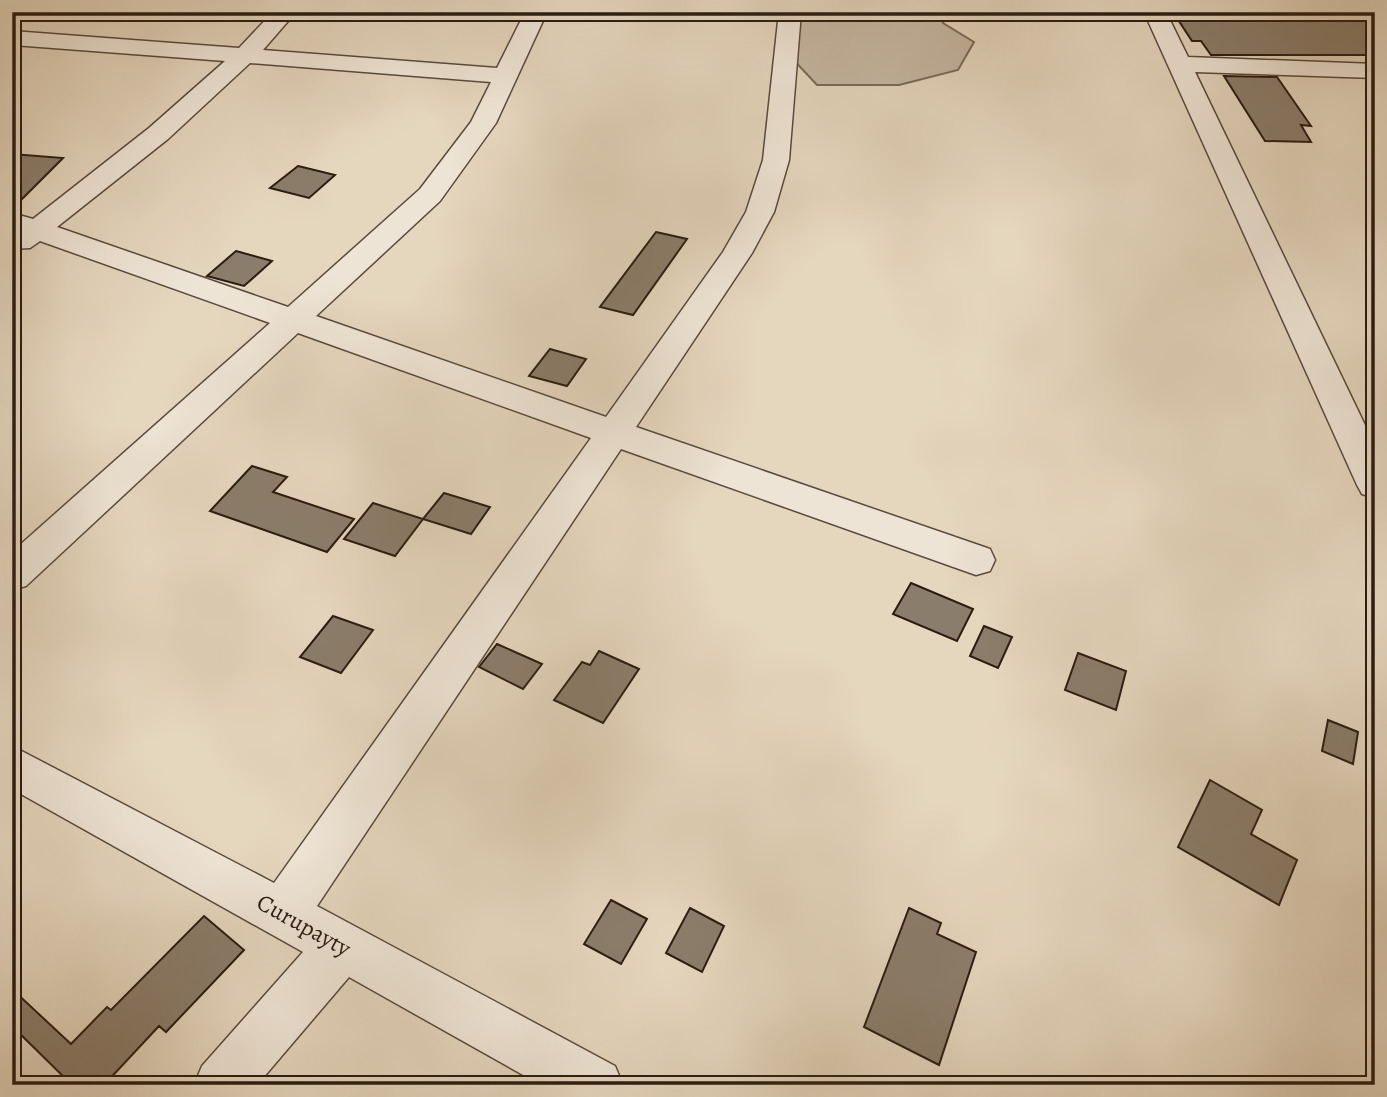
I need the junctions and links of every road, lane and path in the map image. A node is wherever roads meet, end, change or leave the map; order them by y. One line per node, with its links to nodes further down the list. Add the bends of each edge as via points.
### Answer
1 (285, 12): 6 (street)
2 (536, 12): 9 (street)
3 (790, 12): 12 (street, via 776,160 760,212 737,253)
4 (1155, 12): 7 (street)
5 (13, 38): 6 (street)
6 (244, 56): 9 (street); 10 (street, via 149,140)
7 (1181, 64): 8 (street); 13 (street)
8 (1375, 71)
9 (506, 76): 11 (street, via 483,123 429,194)
10 (20, 232): 11 (street)
11 (293, 319): 12 (street); 15 (street)
12 (613, 432): 14 (street); 17 (street)
13 (1375, 485)
14 (976, 560)
15 (12, 575)
16 (12, 766): 17 (street, Curupayty)
17 (283, 913): 18 (street, Curupayty)
18 (342, 946): 19 (street); 20 (street, Curupayty)
19 (221, 1085)
20 (596, 1085)

